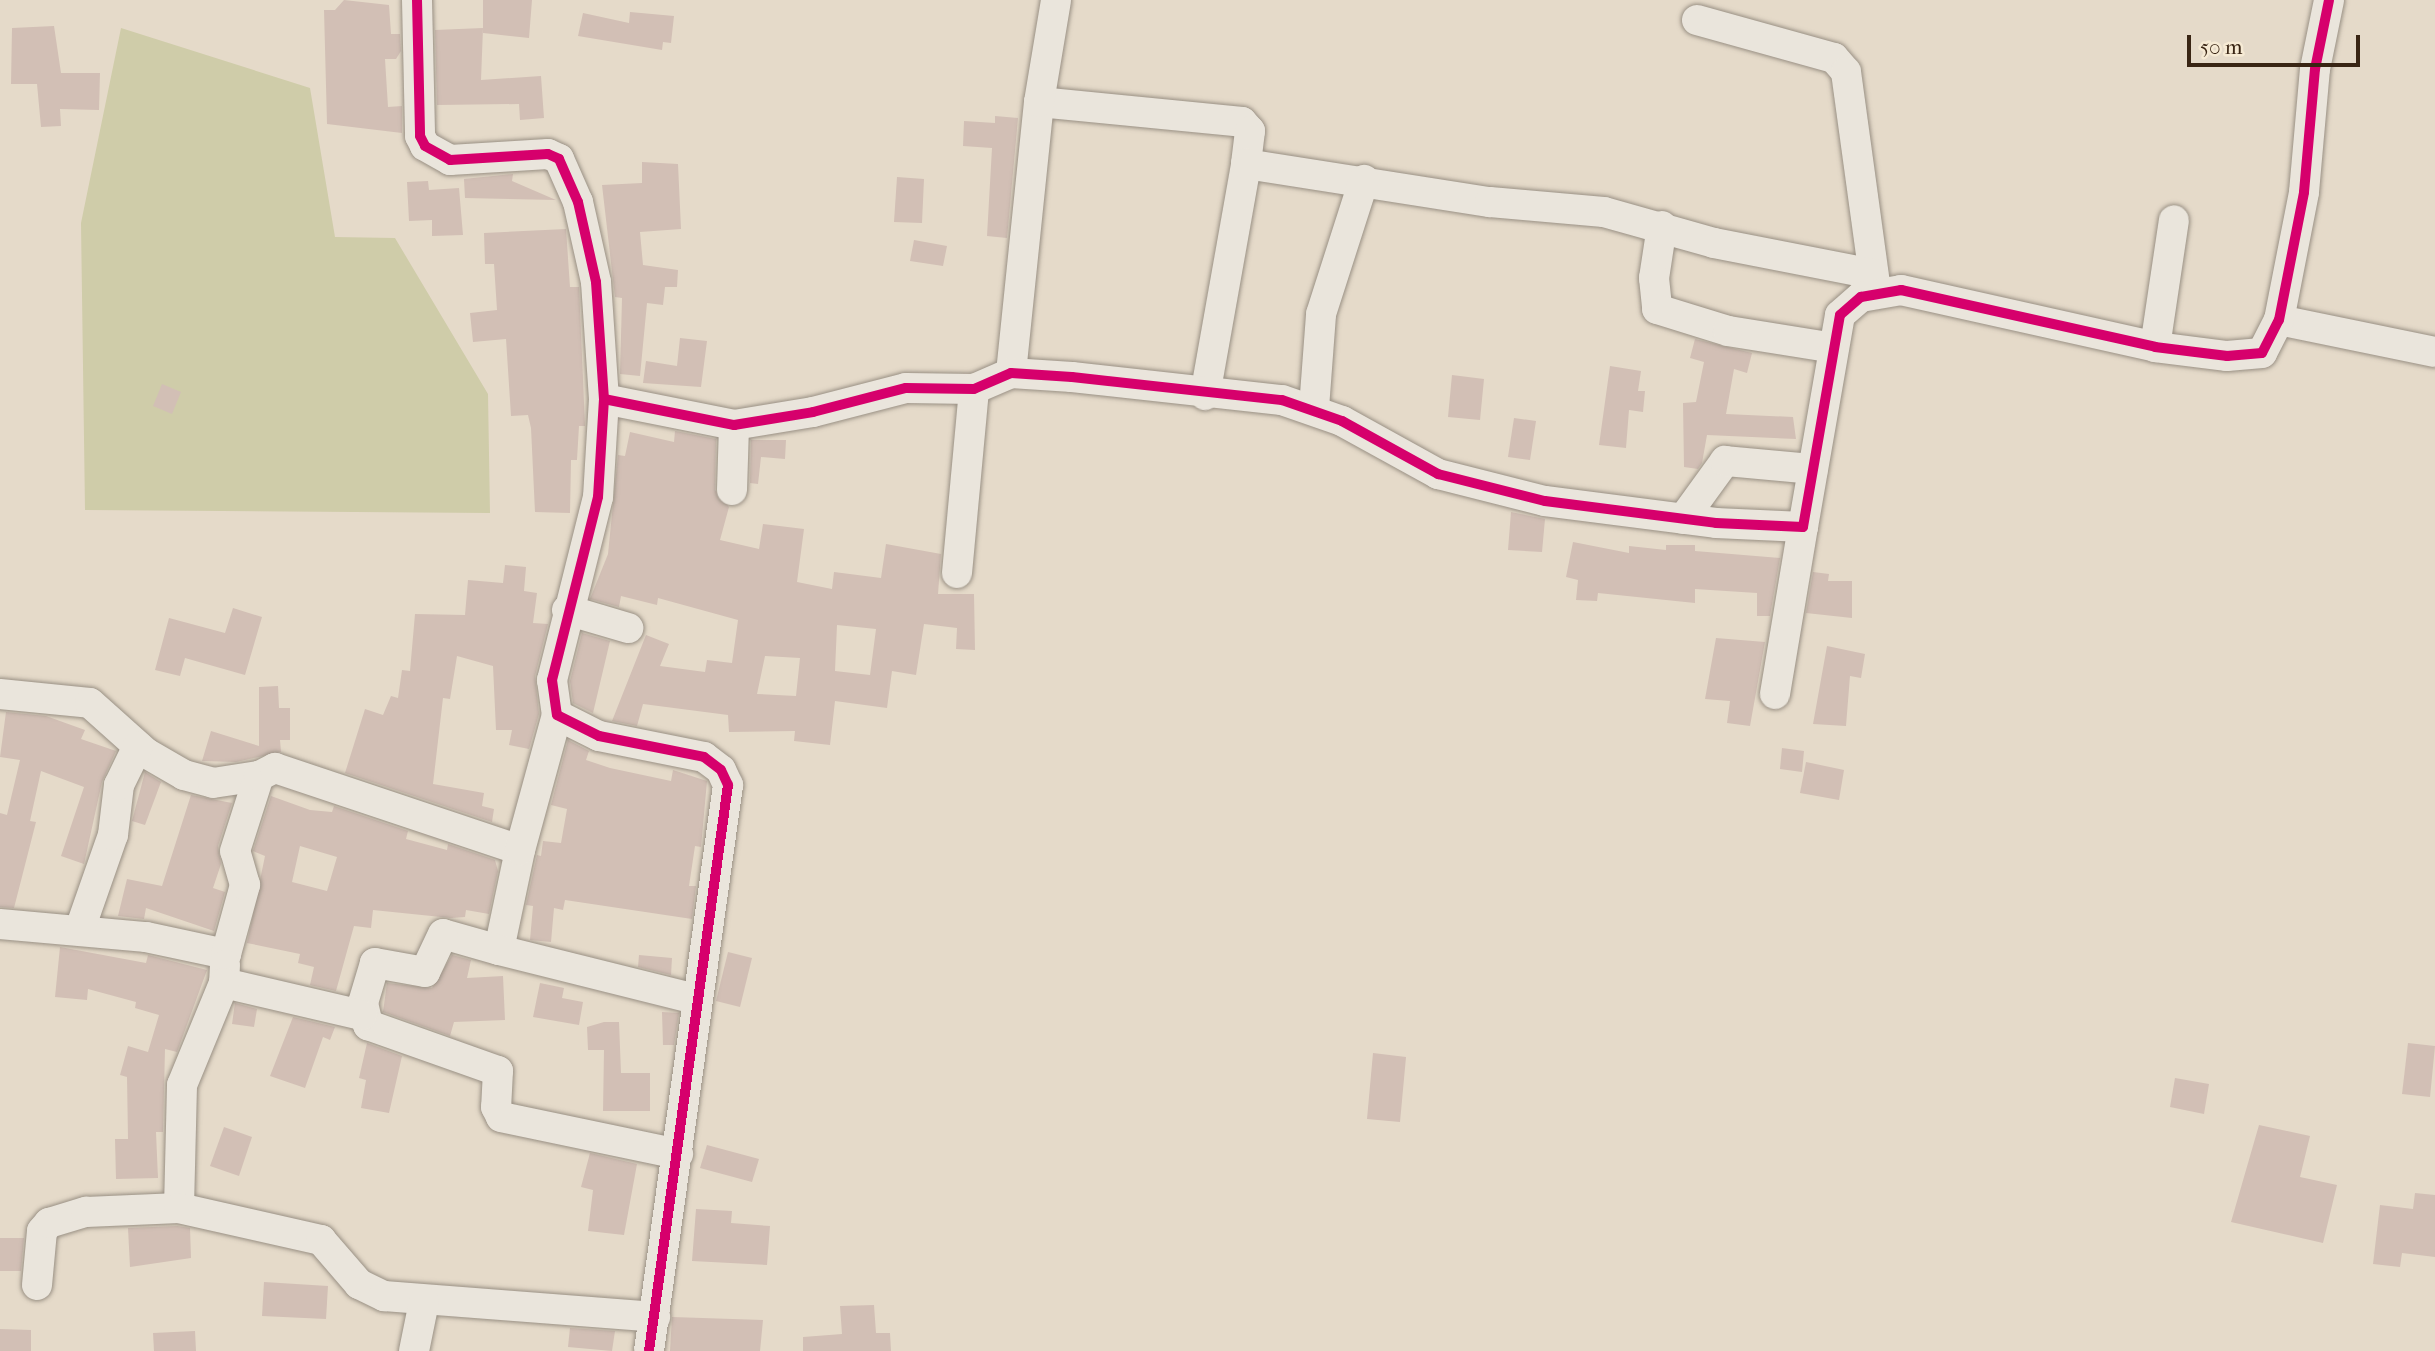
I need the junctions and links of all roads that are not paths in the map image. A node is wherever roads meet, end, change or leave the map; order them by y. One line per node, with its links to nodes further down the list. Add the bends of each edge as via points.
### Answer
1 (417, 0): 18 (street, via 420,136 425,146 450,160 548,154 559,159 571,177 596,282)
2 (1056, 0): 5 (street)
3 (2329, 0): 11 (street, via 2315,69 2309,164)
4 (1697, 20): 10 (street, via 1834,58 1841,65 1853,116)
5 (1039, 102): 6 (street, via 1242,122 1250,131); 15 (street)
6 (1246, 164): 7 (street); 17 (street)
7 (1364, 180): 9 (street, via 1490,202 1604,212); 19 (street, via 1321,314)
8 (2174, 220): 12 (street)
9 (1662, 226): 10 (street); 13 (street, via 1654,278 1657,309 1728,331)
10 (1874, 282): 12 (street); 13 (street, via 1840,315)
11 (2279, 320): 12 (street, via 2269,345 2250,356); 14 (street)
12 (2155, 347)
13 (1834, 348): 21 (street)
14 (2435, 352)
15 (1011, 373): 16 (street); 17 (street)
16 (974, 389): 20 (street, via 896,390 813,412); 25 (street)
17 (1205, 395): 19 (street, via 1282,400)
18 (604, 399): 20 (street); 26 (street, via 598,497)
19 (1314, 408): 23 (street, via 1465,484)
20 (734, 425): 22 (street)
21 (1813, 468): 23 (street, via 1725,461); 24 (street)
22 (732, 491)
23 (1683, 519): 24 (street)
24 (1803, 527): 29 (street)
25 (957, 573)
26 (568, 610): 27 (street); 30 (street, via 552,680)
27 (628, 628)
28 (0, 694): 31 (street, via 81,699)
29 (1775, 695)
30 (557, 715): 33 (street); 39 (street, via 598,736 704,757 721,770 729,785)
31 (138, 746): 32 (street, via 168,767 213,783); 35 (street, via 119,785 113,835)
32 (259, 776): 33 (street, via 284,769); 37 (street, via 235,850 246,885)
33 (520, 850): 36 (street)
34 (0, 925): 35 (street)
35 (80, 929): 37 (street)
36 (499, 950): 39 (street); 40 (street, via 445,934 425,972 375,962)
37 (226, 954): 38 (street)
38 (224, 984): 40 (street); 42 (street, via 182,1085)
39 (695, 999): 41 (street)
40 (362, 1015): 41 (street, via 379,1032 498,1071 496,1107 500,1116)
41 (678, 1154): 45 (street)
42 (179, 1208): 43 (street, via 86,1212 49,1223 42,1231); 44 (street, via 231,1215 321,1240 370,1292)
43 (37, 1284)
44 (424, 1302): 45 (street); 46 (street)
45 (655, 1317): 47 (street)
46 (414, 1351)
47 (649, 1351)

